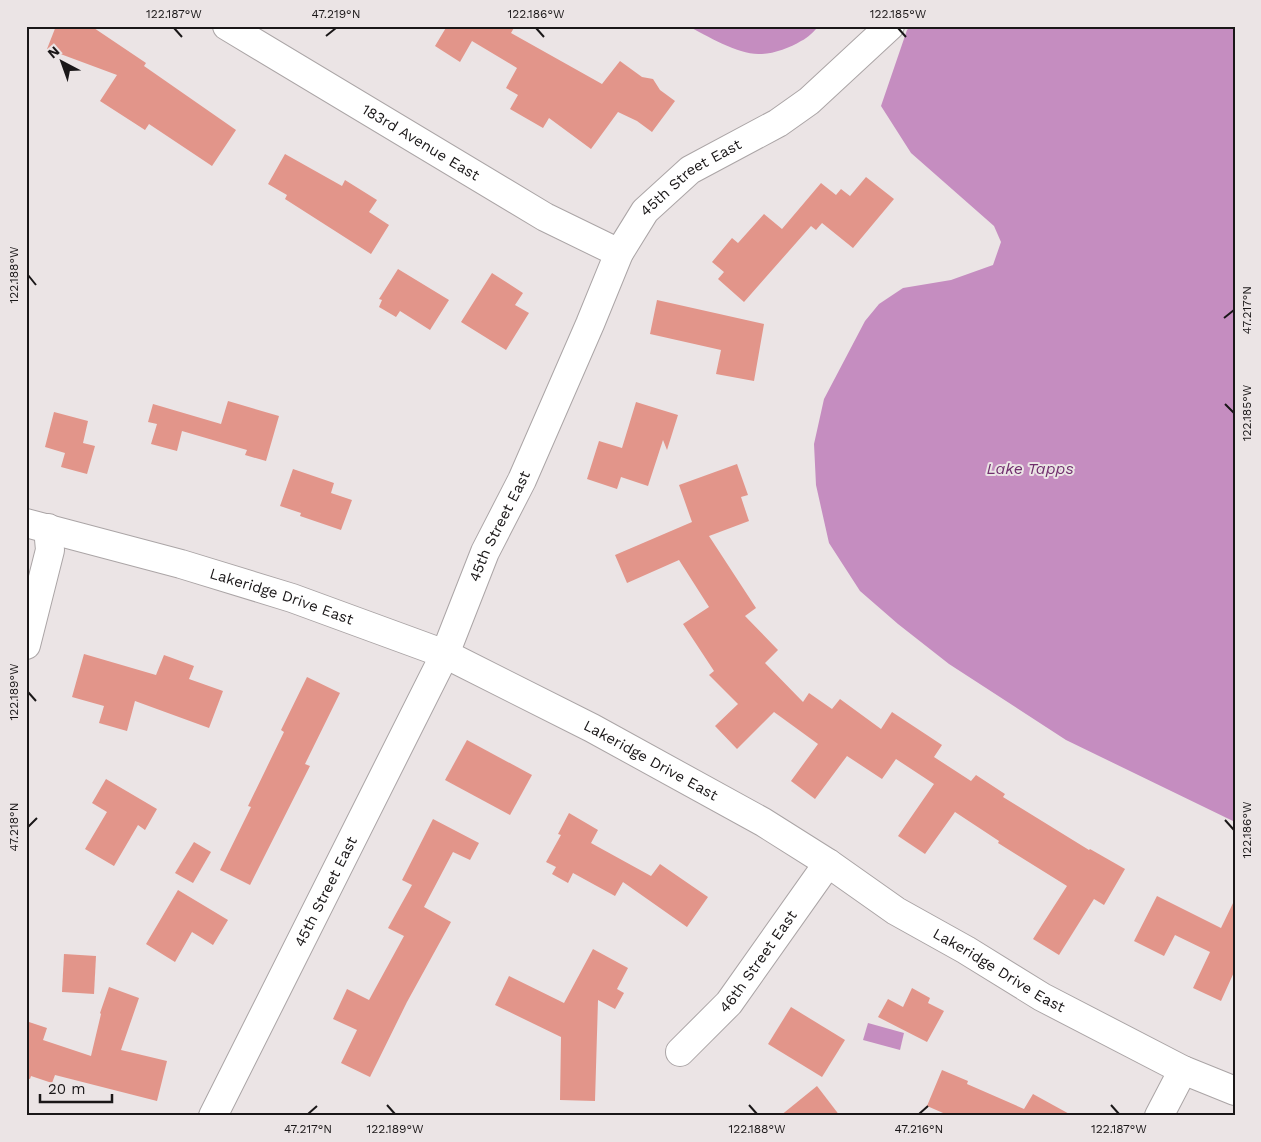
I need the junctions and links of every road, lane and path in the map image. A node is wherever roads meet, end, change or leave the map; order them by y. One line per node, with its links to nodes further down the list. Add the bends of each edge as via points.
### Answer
1 (227, 26): 3 (street, 183rd Avenue East, via 545,217)
2 (890, 26): 3 (street, 45th Street East, via 809,101 778,123 690,170 645,211)
3 (619, 254): 6 (street, 45th Street East, via 522,480 485,552)
4 (37, 526): 5 (street, via 50,550); 6 (street, Lakeridge Drive East, via 181,564 292,598)
5 (26, 645)
6 (445, 654): 7 (street, Lakeridge Drive East, via 592,728 763,822); 11 (street, 45th Street East)
7 (828, 863): 8 (street, 46th Street East, via 729,1002); 9 (street, Lakeridge Drive East, via 896,910 1042,998)
8 (680, 1052)
9 (1183, 1070): 10 (street, Lakeridge Drive East); 12 (street)
10 (1235, 1091)
11 (213, 1116)
12 (1159, 1116)

